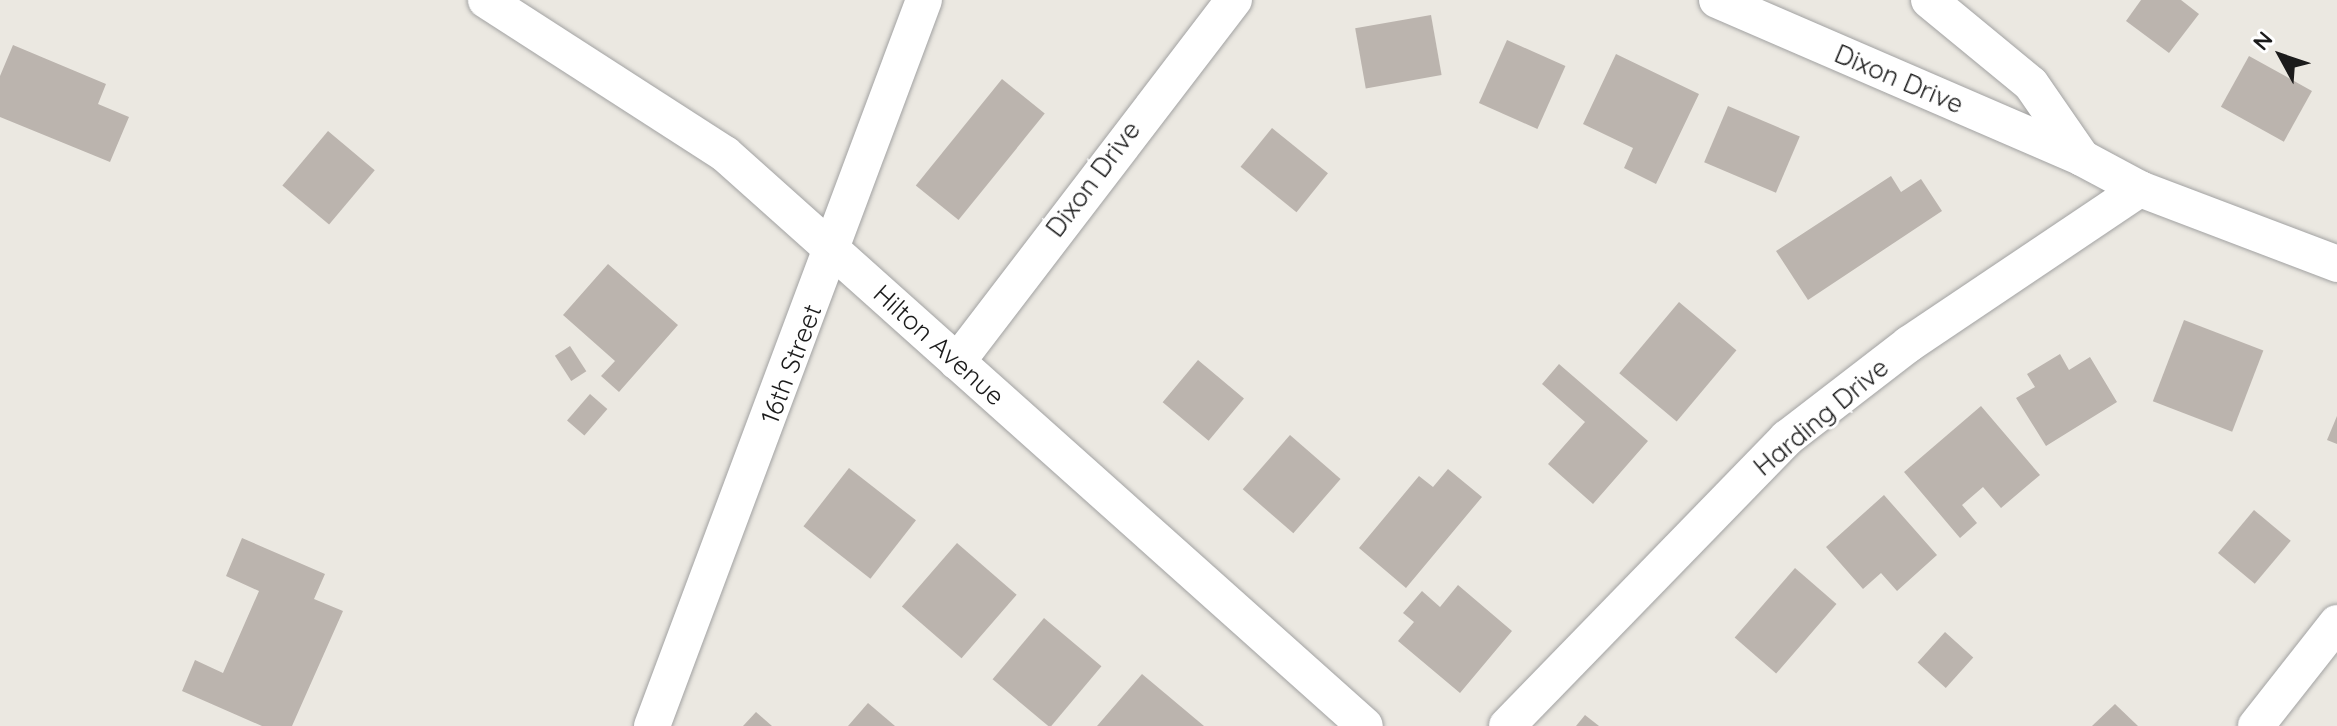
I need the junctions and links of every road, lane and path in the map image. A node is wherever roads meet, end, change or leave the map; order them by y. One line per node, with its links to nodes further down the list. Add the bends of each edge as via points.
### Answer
1 (486, 0): 8 (street, Hilton Avenue, via 643,95)
2 (924, 0): 8 (street, 16th Street)
3 (1234, 0): 10 (street, Dixon Drive)
4 (1717, 0): 6 (street, Dixon Drive)
5 (1929, 0): 6 (street, Dixon Drive, via 2031,84)
6 (2082, 158): 7 (street, Dixon Drive)
7 (2140, 189): 9 (street, Dixon Drive); 14 (street, Harding Drive, via 1909,344 1787,438)
8 (835, 250): 10 (street, Hilton Avenue); 12 (street, 16th Street)
9 (2337, 264)
10 (957, 362): 13 (street, Hilton Avenue)
11 (2337, 623): 15 (street)
12 (652, 726)
13 (1365, 726)
14 (1507, 726)
15 (2256, 726)

